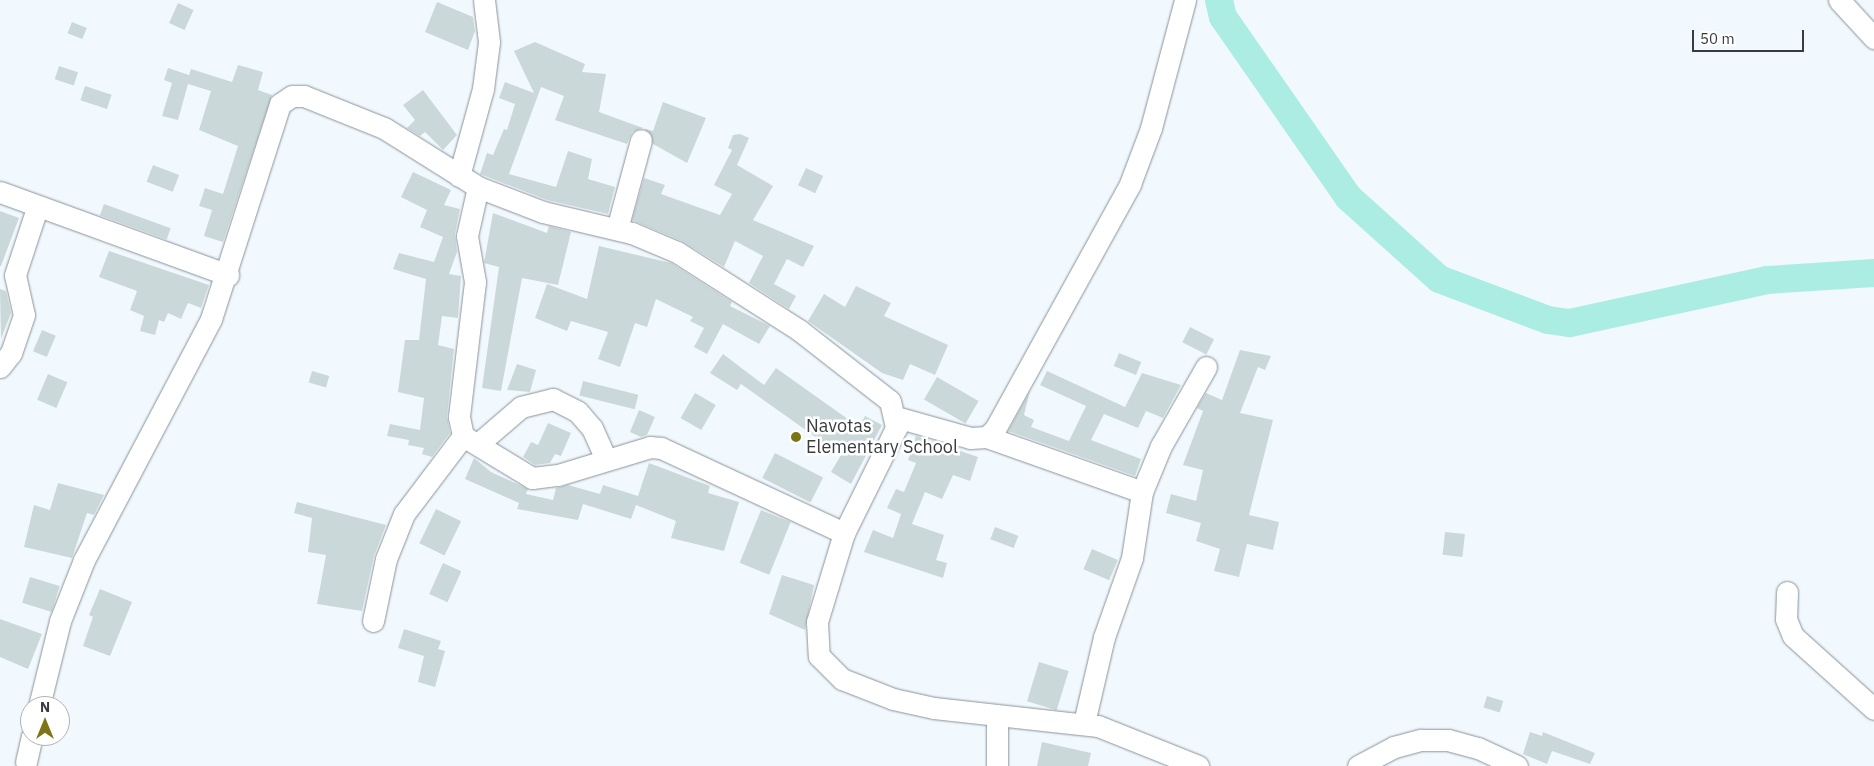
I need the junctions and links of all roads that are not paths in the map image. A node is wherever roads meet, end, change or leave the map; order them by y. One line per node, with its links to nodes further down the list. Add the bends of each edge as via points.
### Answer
1 (484, 0): 6 (street, via 489,42 484,89)
2 (1185, 0): 15 (street, via 1151,128 1130,184 1046,341)
3 (1839, 0): 4 (street)
4 (1874, 38)
5 (641, 140): 10 (street)
6 (459, 176): 7 (street); 11 (street, via 360,117 304,96 285,98 270,131)
7 (478, 187): 10 (street, via 543,212); 16 (street, via 467,236 475,282 459,417)
8 (0, 192): 9 (street)
9 (37, 208): 11 (street); 12 (street, via 15,275 24,315 11,353)
10 (617, 230): 14 (street, via 655,241 723,279 884,394)
11 (228, 275): 22 (street, via 196,352 84,560 60,621)
12 (0, 367)
13 (1206, 367): 18 (street, via 1161,446)
14 (896, 416): 15 (street, via 970,438); 19 (street, via 896,428)
15 (987, 437): 18 (street)
16 (470, 440): 17 (street, via 532,478 558,475); 17 (street, via 521,407 553,399 578,412 592,428); 21 (street, via 404,514 386,559)
17 (606, 459): 19 (street, via 650,447 661,448)
18 (1142, 492): 25 (street, via 1132,558 1104,637)
19 (844, 532): 24 (street, via 818,622 819,656 829,669 856,687 893,699)
20 (1787, 592): 23 (street, via 1786,619 1793,636)
21 (373, 621)
22 (41, 696)
23 (1874, 709)
24 (997, 716): 25 (street); 28 (street)
25 (1084, 723): 29 (street, via 1126,733)
26 (30, 746): 27 (street)
27 (26, 762)
28 (997, 766)
29 (1198, 766)
30 (1358, 766): 31 (street, via 1394,747 1421,740 1448,740 1478,748)
31 (1517, 766)

